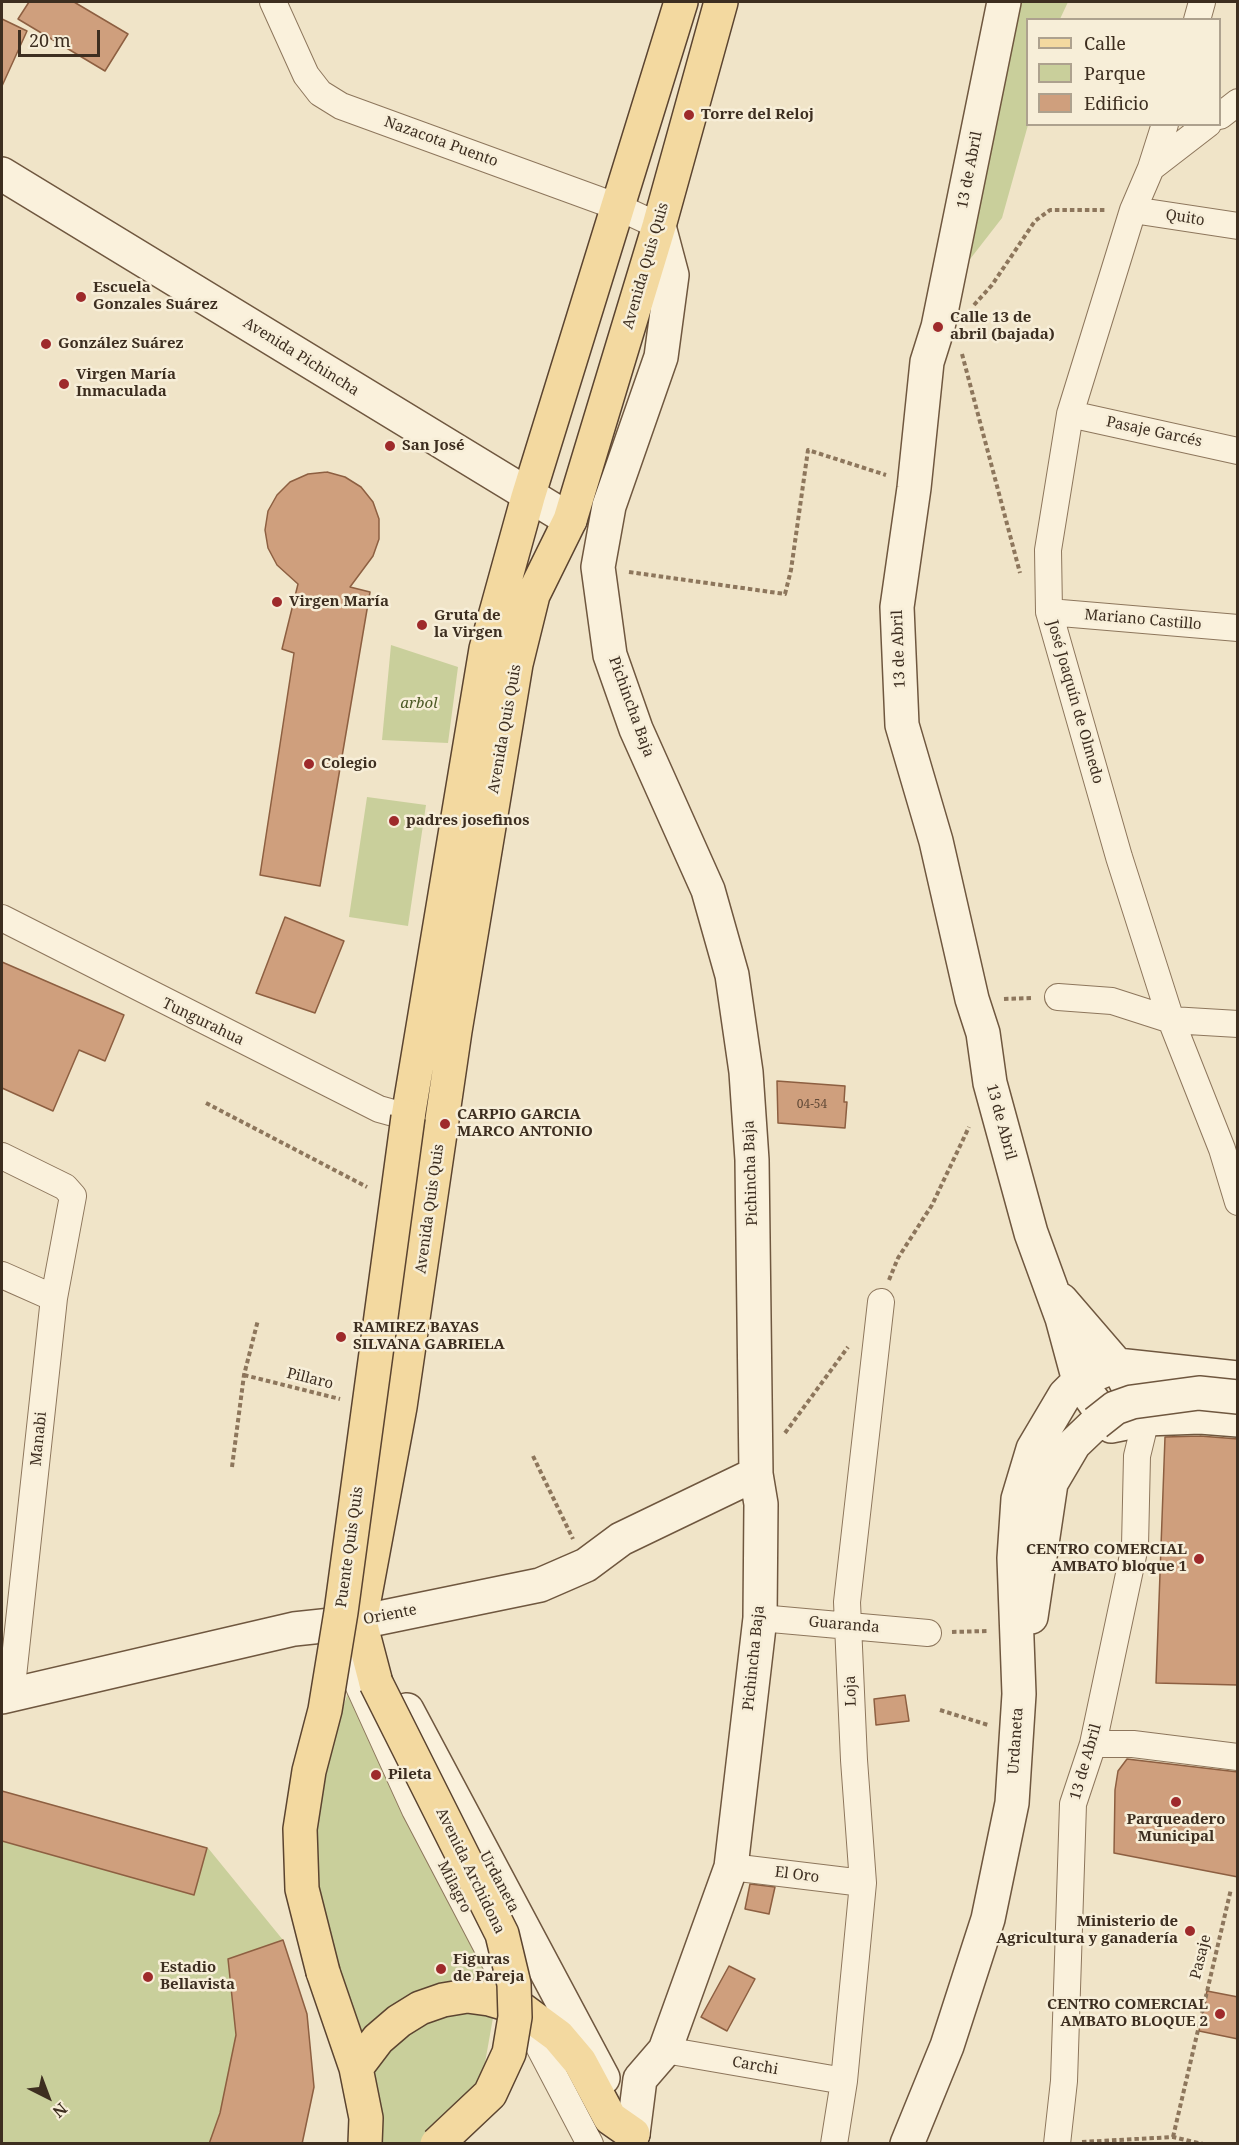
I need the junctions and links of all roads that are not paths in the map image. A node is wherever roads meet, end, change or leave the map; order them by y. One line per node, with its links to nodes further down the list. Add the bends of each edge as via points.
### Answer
1 (273, 2): 13 (street, Nazacota Puento, via 306,75 320,93 341,106)
2 (681, 2): 13 (main road)
3 (721, 2): 15 (main road, Avenida Quis Quis)
4 (1004, 2): 31 (street, 13 de Abril, via 938,327 927,362 897,607 902,725 936,841 983,1033 990,1083 1031,1233)
5 (1202, 2): 6 (street)
6 (1198, 18)
7 (1238, 102): 8 (street)
8 (1221, 115)
9 (1164, 126): 11 (street, José Joaquín de Olmedo)
10 (1205, 126): 11 (street)
11 (1151, 168): 14 (street, José Joaquín de Olmedo)
12 (2, 174): 19 (street, Avenida Pichincha)
13 (618, 207): 15 (street, Nazacota Puento); 19 (main road)
14 (1133, 210): 16 (street, Quito); 17 (street, José Joaquín de Olmedo)
15 (659, 226): 20 (main road, Avenida Quis Quis); 42 (street, Pichincha Baja, via 672,275 661,357 609,506 598,567 610,655 636,729 708,890 732,975 746,1072 752,1160)
16 (1238, 226)
17 (1070, 414): 18 (street, Pasaje Garcés); 21 (street, José Joaquín de Olmedo, via 1048,550)
18 (1238, 450)
19 (528, 497): 20 (street, Avenida Pichincha); 27 (main road, via 486,649)
20 (570, 520): 44 (main road, Avenida Quis Quis, via 533,596 508,707 454,1031 402,1395)
21 (1049, 612): 22 (street, Mariano Castillo); 25 (street, José Joaquín de Olmedo, via 1119,857)
22 (1238, 628)
23 (2, 918): 27 (street, Tungurahua, via 379,1109)
24 (1058, 997): 25 (street, via 1112,1001)
25 (1171, 1020): 26 (street); 29 (street, José Joaquín de Olmedo, via 1222,1149)
26 (1238, 1024)
27 (408, 1117): 55 (main road, Puente Quis Quis, bridge, via 331,1677 300,1829 302,1889 323,1972)
28 (2, 1156): 32 (street, Manabi, via 65,1187 73,1196)
29 (1238, 1202)
30 (2, 1275): 32 (street)
31 (1051, 1287): 34 (street, 13 de Abril); 36 (street, 13 de Abril)
32 (54, 1298): 48 (street, Manabi)
33 (881, 1302): 45 (street, Loja, via 847,1602)
34 (1117, 1365): 35 (street); 36 (street, Urdaneta); 38 (street, 13 de Abril)
35 (1238, 1378)
36 (1079, 1381): 40 (street, 13 de Abril); 47 (street, Urdaneta, via 1065,1395 1033,1449 1018,1499 1014,1558)
37 (1238, 1397): 40 (street, bridge, via 1199,1392 1132,1402 1115,1408)
38 (1146, 1419): 39 (street); 40 (street); 41 (street, 13 de Abril)
39 (1238, 1420)
40 (1103, 1424): 41 (street, 13 de Abril); 47 (street, via 1074,1444 1051,1484)
41 (1137, 1456): 49 (street, 13 de Abril, via 1135,1546)
42 (756, 1474): 43 (street, Pichincha Baja, via 761,1504); 44 (street, Oriente, via 621,1539 586,1565 540,1585)
43 (760, 1618): 45 (street, Guaranda); 51 (street, Pichincha Baja)
44 (345, 1623): 48 (street, Oriente, via 294,1629); 53 (street, Milagro, via 415,1810); 57 (street, Urdaneta); 60 (main road, Avenida Archidona, bridge, via 502,1934 514,1984 515,2017 509,2053 490,2094)
45 (848, 1624): 46 (street, Guaranda); 52 (street, Loja)
46 (928, 1633)
47 (1019, 1694): 63 (street, Urdaneta, via 1012,1803 988,1918 947,2046)
48 (6, 1696)
49 (1093, 1744): 50 (street, via 1133,1744); 58 (street, 13 de Abril, via 1073,1804 1064,2081)
50 (1238, 1757)
51 (731, 1867): 52 (street, El Oro); 54 (street, Pichincha Baja)
52 (863, 1883): 56 (street, Loja)
53 (520, 2007): 55 (main road, via 467,1996 420,2008 378,2039); 57 (main road, via 558,2036 580,2062 609,2118); 61 (street, Milagro)
54 (665, 2050): 56 (street, Carchi); 57 (street, Pichincha Baja, via 640,2079)
55 (356, 2068): 59 (main road, Puente Quis Quis, via 366,2118)
56 (844, 2081): 62 (street, Loja)
57 (635, 2139)
58 (1057, 2143)
59 (364, 2144)
60 (437, 2144)
61 (590, 2144)
62 (834, 2144)
63 (907, 2144)

